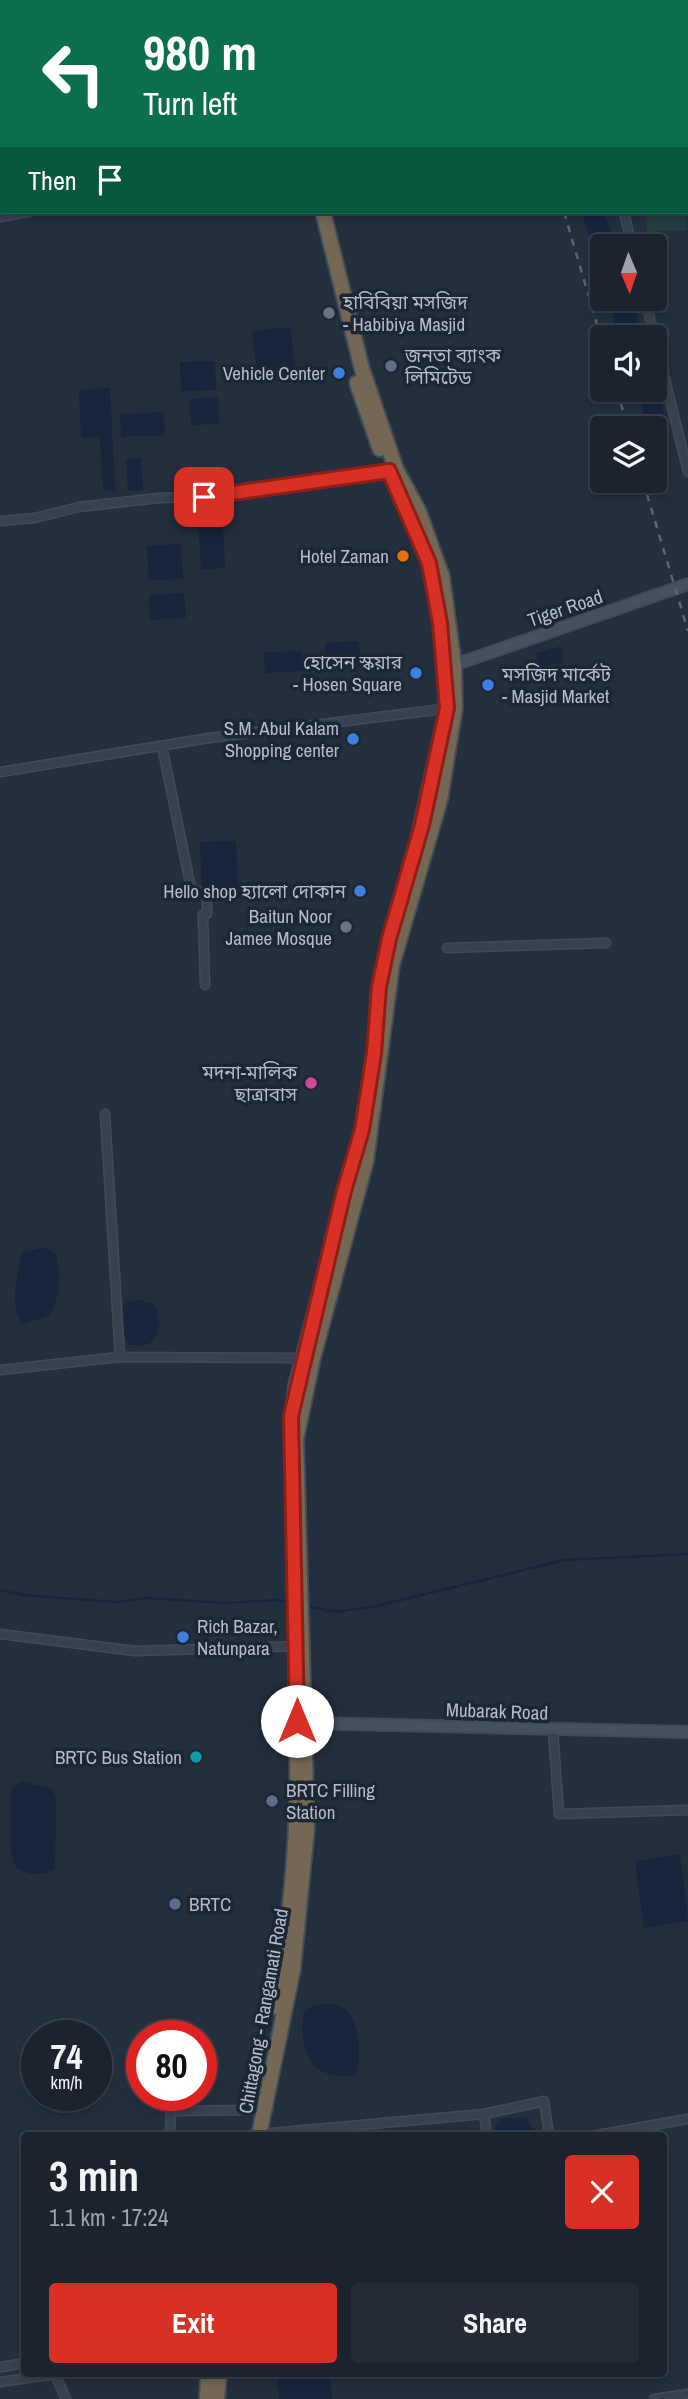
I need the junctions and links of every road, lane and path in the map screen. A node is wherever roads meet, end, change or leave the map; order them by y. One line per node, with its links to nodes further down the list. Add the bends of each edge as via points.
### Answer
1 (314, 214): 6 (highway, Chittagong - Rangamati Road, via 354,374)
2 (324, 214): 6 (highway, Chittagong - Rangamati Road, via 362,369)
3 (624, 214): 4 (street)
4 (629, 234)
5 (648, 312): 7 (street)
6 (393, 470): 8 (street, via 227,496 159,498); 10 (highway, Chittagong - Rangamati Road, via 434,548 448,604); 11 (highway, Chittagong - Rangamati Road, via 429,563)
7 (688, 472)
8 (0, 521)
9 (688, 584): 10 (street, Tiger Road)
10 (454, 665): 11 (highway, Chittagong - Rangamati Road)
11 (451, 708): 12 (street); 19 (highway, Chittagong - Rangamati Road, via 440,800 392,965 366,1161)
12 (162, 746): 13 (street); 16 (street, via 191,888 207,894 207,914 203,915)
13 (0, 772)
14 (606, 943): 15 (street)
15 (447, 948)
16 (205, 985)
17 (104, 1114): 18 (street)
18 (120, 1357): 19 (street); 20 (street)
19 (308, 1358): 22 (highway, Chittagong - Rangamati Road, via 296,1439)
20 (0, 1370)
21 (0, 1634): 22 (street, via 135,1651)
22 (300, 1646): 23 (highway, Chittagong - Rangamati Road); 27 (highway, Chittagong - Rangamati Road, via 290,1911)
23 (306, 1723): 24 (street, Mubarak Road); 32 (highway, Chittagong - Rangamati Road, via 302,1902 293,1969)
24 (553, 1730): 25 (street, Mubarak Road); 26 (street, via 559,1814)
25 (688, 1731)
26 (688, 1810)
27 (255, 2110): 30 (street, via 171,2111); 31 (highway, Chittagong - Rangamati Road)
28 (484, 2114): 33 (street); 34 (street); 35 (street, via 544,2101)
29 (688, 2119): 36 (street)
30 (170, 2132)
31 (256, 2132)
32 (257, 2132)
33 (289, 2132)
34 (486, 2132)
35 (548, 2132)
36 (614, 2132)
37 (21, 2364): 38 (street)
38 (2, 2367)
39 (34, 2377): 43 (street)
40 (56, 2377): 45 (street)
41 (208, 2377): 46 (highway)
42 (219, 2377): 47 (highway)
43 (0, 2382)
44 (688, 2394): 48 (street)
45 (66, 2399)
46 (207, 2399)
47 (217, 2399)
48 (654, 2399)

